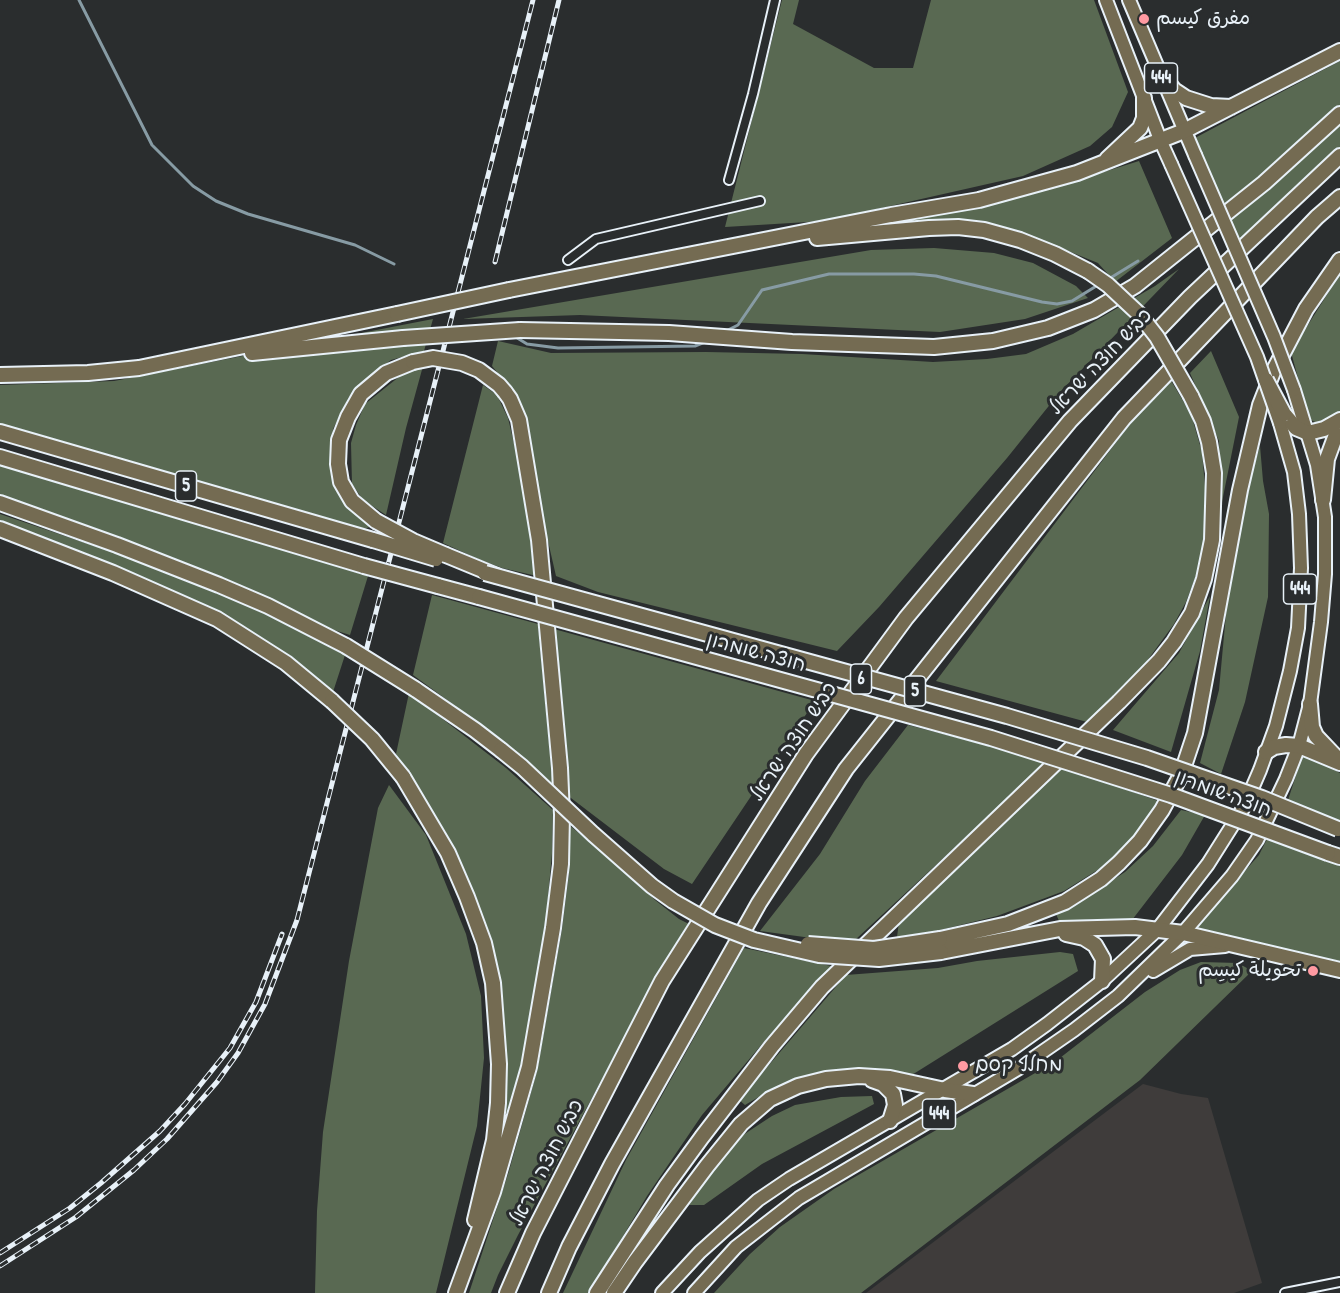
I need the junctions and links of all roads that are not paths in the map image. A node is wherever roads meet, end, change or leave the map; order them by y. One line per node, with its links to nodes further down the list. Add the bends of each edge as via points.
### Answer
1 (775, 0): 13 (street)
2 (1106, 0): 6 (main road, 444)
3 (1129, 0): 5 (main road, 444)
4 (1340, 51): 7 (highway)
5 (1157, 69): 7 (highway, via 1186,98 1211,106); 9 (main road, 444)
6 (1144, 98): 10 (main road, 444); 12 (highway, via 1140,128)
7 (1234, 107): 9 (highway)
8 (1340, 114): 19 (highway, bridge, via 1264,183 1135,286 1094,310 1048,328 993,341 934,347 520,330)
9 (1184, 131): 10 (highway); 25 (main road, 444, bridge, via 1274,337)
10 (1161, 141): 12 (highway); 21 (main road, 444, bridge)
11 (1340, 156): 52 (highway, כביש חוצה ישראל / 6, via 1190,297 1070,421 906,618 819,736 662,981 533,1233)
12 (1102, 164): 16 (highway, via 979,200)
13 (729, 180)
14 (1340, 197): 53 (highway, 6, via 1124,418 846,769 742,934 612,1164)
15 (760, 201): 17 (street, via 596,239)
16 (842, 231): 19 (highway, bridge, via 715,249); 54 (highway, bridge, via 958,227 984,230 1046,250 1108,285 1157,337 1203,421 1214,473 1212,540 1204,579 1192,613 1159,661 822,987 702,1137)
17 (568, 260)
18 (1340, 261): 40 (highway, via 1306,309 1260,405 1240,490 1195,733 1181,775 1162,810 1119,863 1065,902)
19 (181, 361): 20 (highway, via 98,372)
20 (0, 375)
21 (1266, 380): 22 (highway, bridge)
22 (1282, 419): 25 (highway); 33 (main road, 444, via 1294,472 1301,568 1298,628 1290,671)
23 (1340, 422): 25 (highway); 27 (highway, via 1327,459)
24 (0, 432): 30 (highway, חוצה שומרון / 5, bridge)
25 (1308, 433): 27 (main road, 444)
26 (0, 457): 36 (highway, חוצה שומרון / 5, bridge, via 364,566 991,738 1171,795)
27 (1323, 500): 31 (main road, 444, via 1325,574)
28 (0, 503): 40 (highway, bridge, via 219,585 346,646 501,750 620,859 666,896 715,925 754,940 850,958 879,959)
29 (0, 529): 49 (highway, bridge, via 217,619 286,663 332,701 372,739 403,777 448,853 484,943 493,983 499,1064 494,1140)
30 (445, 558): 35 (highway, חוצה שומרון / 5, bridge, via 1148,758); 49 (highway, bridge, via 376,521 352,501 341,482 338,464 339,440 360,394 386,373 434,358 479,370 505,392 519,420 539,540 562,815 552,940 529,1067 494,1192)
31 (1310, 704): 32 (main road, 444); 34 (highway, via 1316,736)
32 (1299, 746): 33 (highway, via 1274,747); 34 (highway); 38 (main road, 444, via 1257,840)
33 (1266, 752): 37 (main road, 444, via 1230,832)
34 (1340, 761)
35 (1339, 829)
36 (1334, 855)
37 (1158, 929): 38 (highway); 39 (highway, via 1097,927); 43 (main road, 444)
38 (1183, 933): 41 (highway); 44 (main road, 444)
39 (1034, 934): 40 (highway); 43 (highway, via 1073,935 1095,945 1103,959)
40 (940, 946)
41 (1234, 946): 42 (highway); 44 (main road, via 1200,947 1179,954)
42 (1340, 970)
43 (1102, 981): 46 (main road, 444, via 1012,1049)
44 (1118, 996): 47 (main road, 444, via 1019,1068)
45 (858, 1076): 46 (highway, via 890,1078); 48 (highway, via 883,1084 893,1094 895,1105); 55 (highway, via 798,1086 755,1111 707,1166)
46 (945, 1090): 47 (highway); 48 (main road, 444)
47 (973, 1094): 57 (main road, 444, via 799,1198 736,1247)
48 (890, 1121): 56 (main road, 444, via 758,1200 700,1252)
49 (461, 1274): 51 (highway)
50 (1340, 1282): 58 (street)
51 (456, 1293)
52 (507, 1293)
53 (549, 1293)
54 (597, 1293)
55 (614, 1293)
56 (662, 1293)
57 (694, 1293)
58 (1286, 1293)

